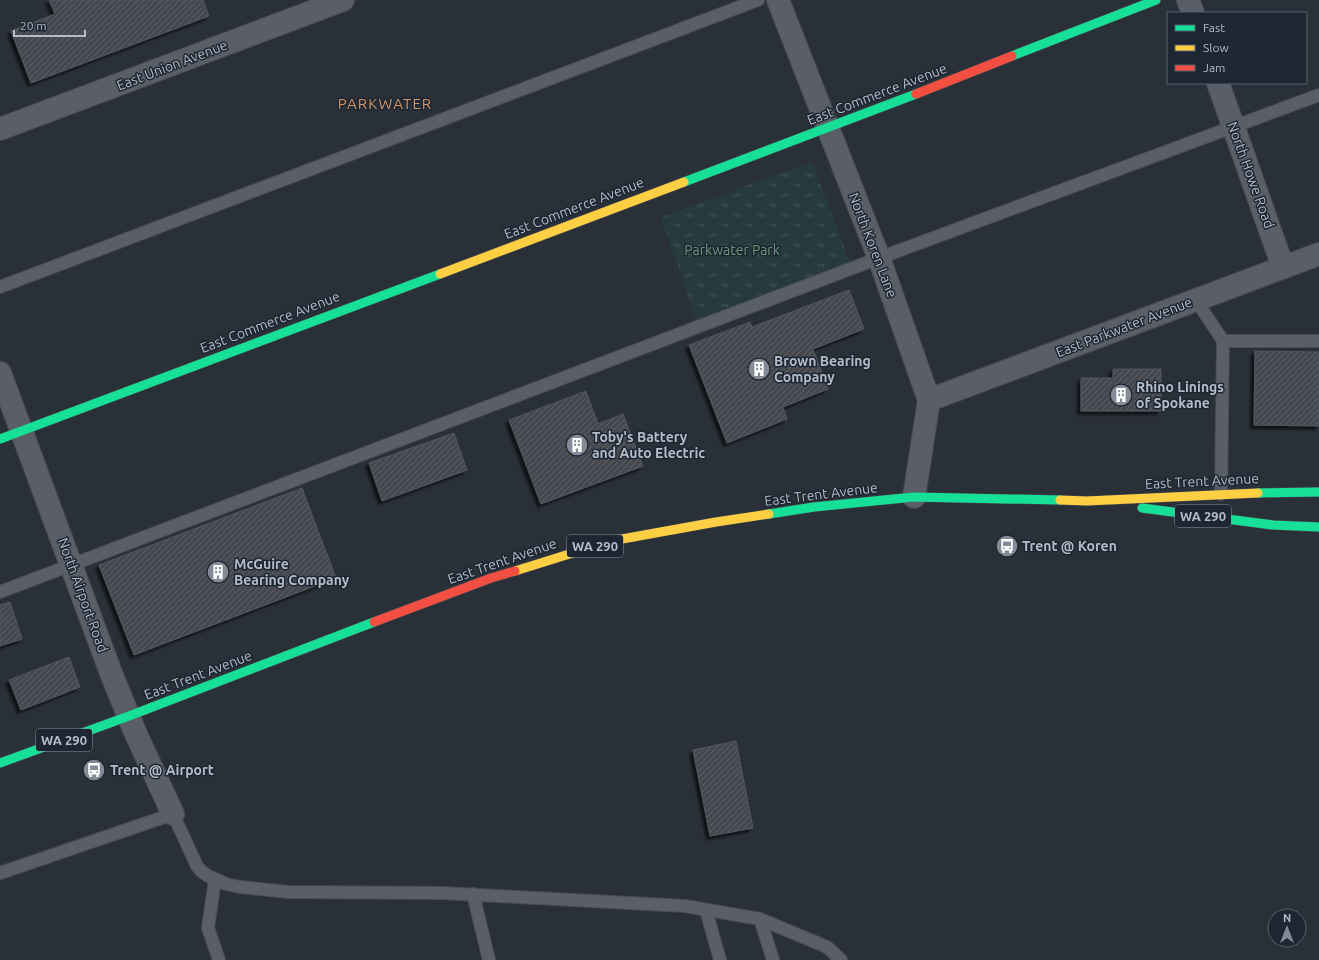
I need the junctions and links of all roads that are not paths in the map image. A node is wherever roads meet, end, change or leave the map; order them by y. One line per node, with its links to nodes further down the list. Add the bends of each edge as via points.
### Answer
1 (343, 0): 11 (street, East Union Avenue)
2 (758, 0): 15 (lane)
3 (778, 0): 10 (street, North Koren Lane)
4 (1156, 0): 10 (main road, East Commerce Avenue)
5 (1188, 0): 6 (street)
6 (1193, 12)
7 (1218, 84): 9 (street, North Howe Road)
8 (1319, 95): 9 (lane)
9 (1233, 126): 13 (lane); 14 (street, North Howe Road)
10 (828, 128): 13 (street, North Koren Lane); 21 (main road, East Commerce Avenue)
11 (0, 129)
12 (1319, 254): 14 (street, East Parkwater Avenue)
13 (879, 258): 20 (street, North Koren Lane); 28 (lane)
14 (1283, 267): 16 (street, East Parkwater Avenue)
15 (0, 287)
16 (1196, 300): 17 (lane); 20 (street, East Parkwater Avenue)
17 (1223, 341): 18 (lane); 24 (lane)
18 (1319, 341)
19 (0, 373): 21 (street, North Airport Road)
20 (929, 400): 25 (street, North Koren Lane)
21 (22, 430): 22 (main road, East Commerce Avenue); 28 (street, North Airport Road)
22 (0, 438)
23 (1319, 492): 24 (main road, East Trent Avenue / WA 290)
24 (1221, 494): 26 (main road, East Trent Avenue / WA 290)
25 (914, 497): 26 (main road, East Trent Avenue / WA 290); 30 (main road, East Trent Avenue / WA 290, via 814,507 611,541 501,574)
26 (1087, 501): 27 (main road, East Trent Avenue / WA 290, via 1273,526)
27 (1319, 527)
28 (72, 566): 29 (lane); 30 (street, North Airport Road)
29 (0, 592)
30 (129, 716): 31 (main road, East Trent Avenue / WA 290); 32 (street, North Airport Road)
31 (0, 763)
32 (173, 814): 33 (lane); 34 (lane, via 197,866 204,874)
33 (0, 873)
34 (215, 880): 35 (lane, via 240,887 289,892); 38 (lane, via 208,928)
35 (473, 894): 36 (lane, via 685,906); 39 (lane)
36 (706, 910): 37 (lane); 40 (lane)
37 (760, 919): 41 (lane); 42 (lane, via 827,947)
38 (219, 960)
39 (489, 960)
40 (720, 960)
41 (773, 960)
42 (841, 960)

